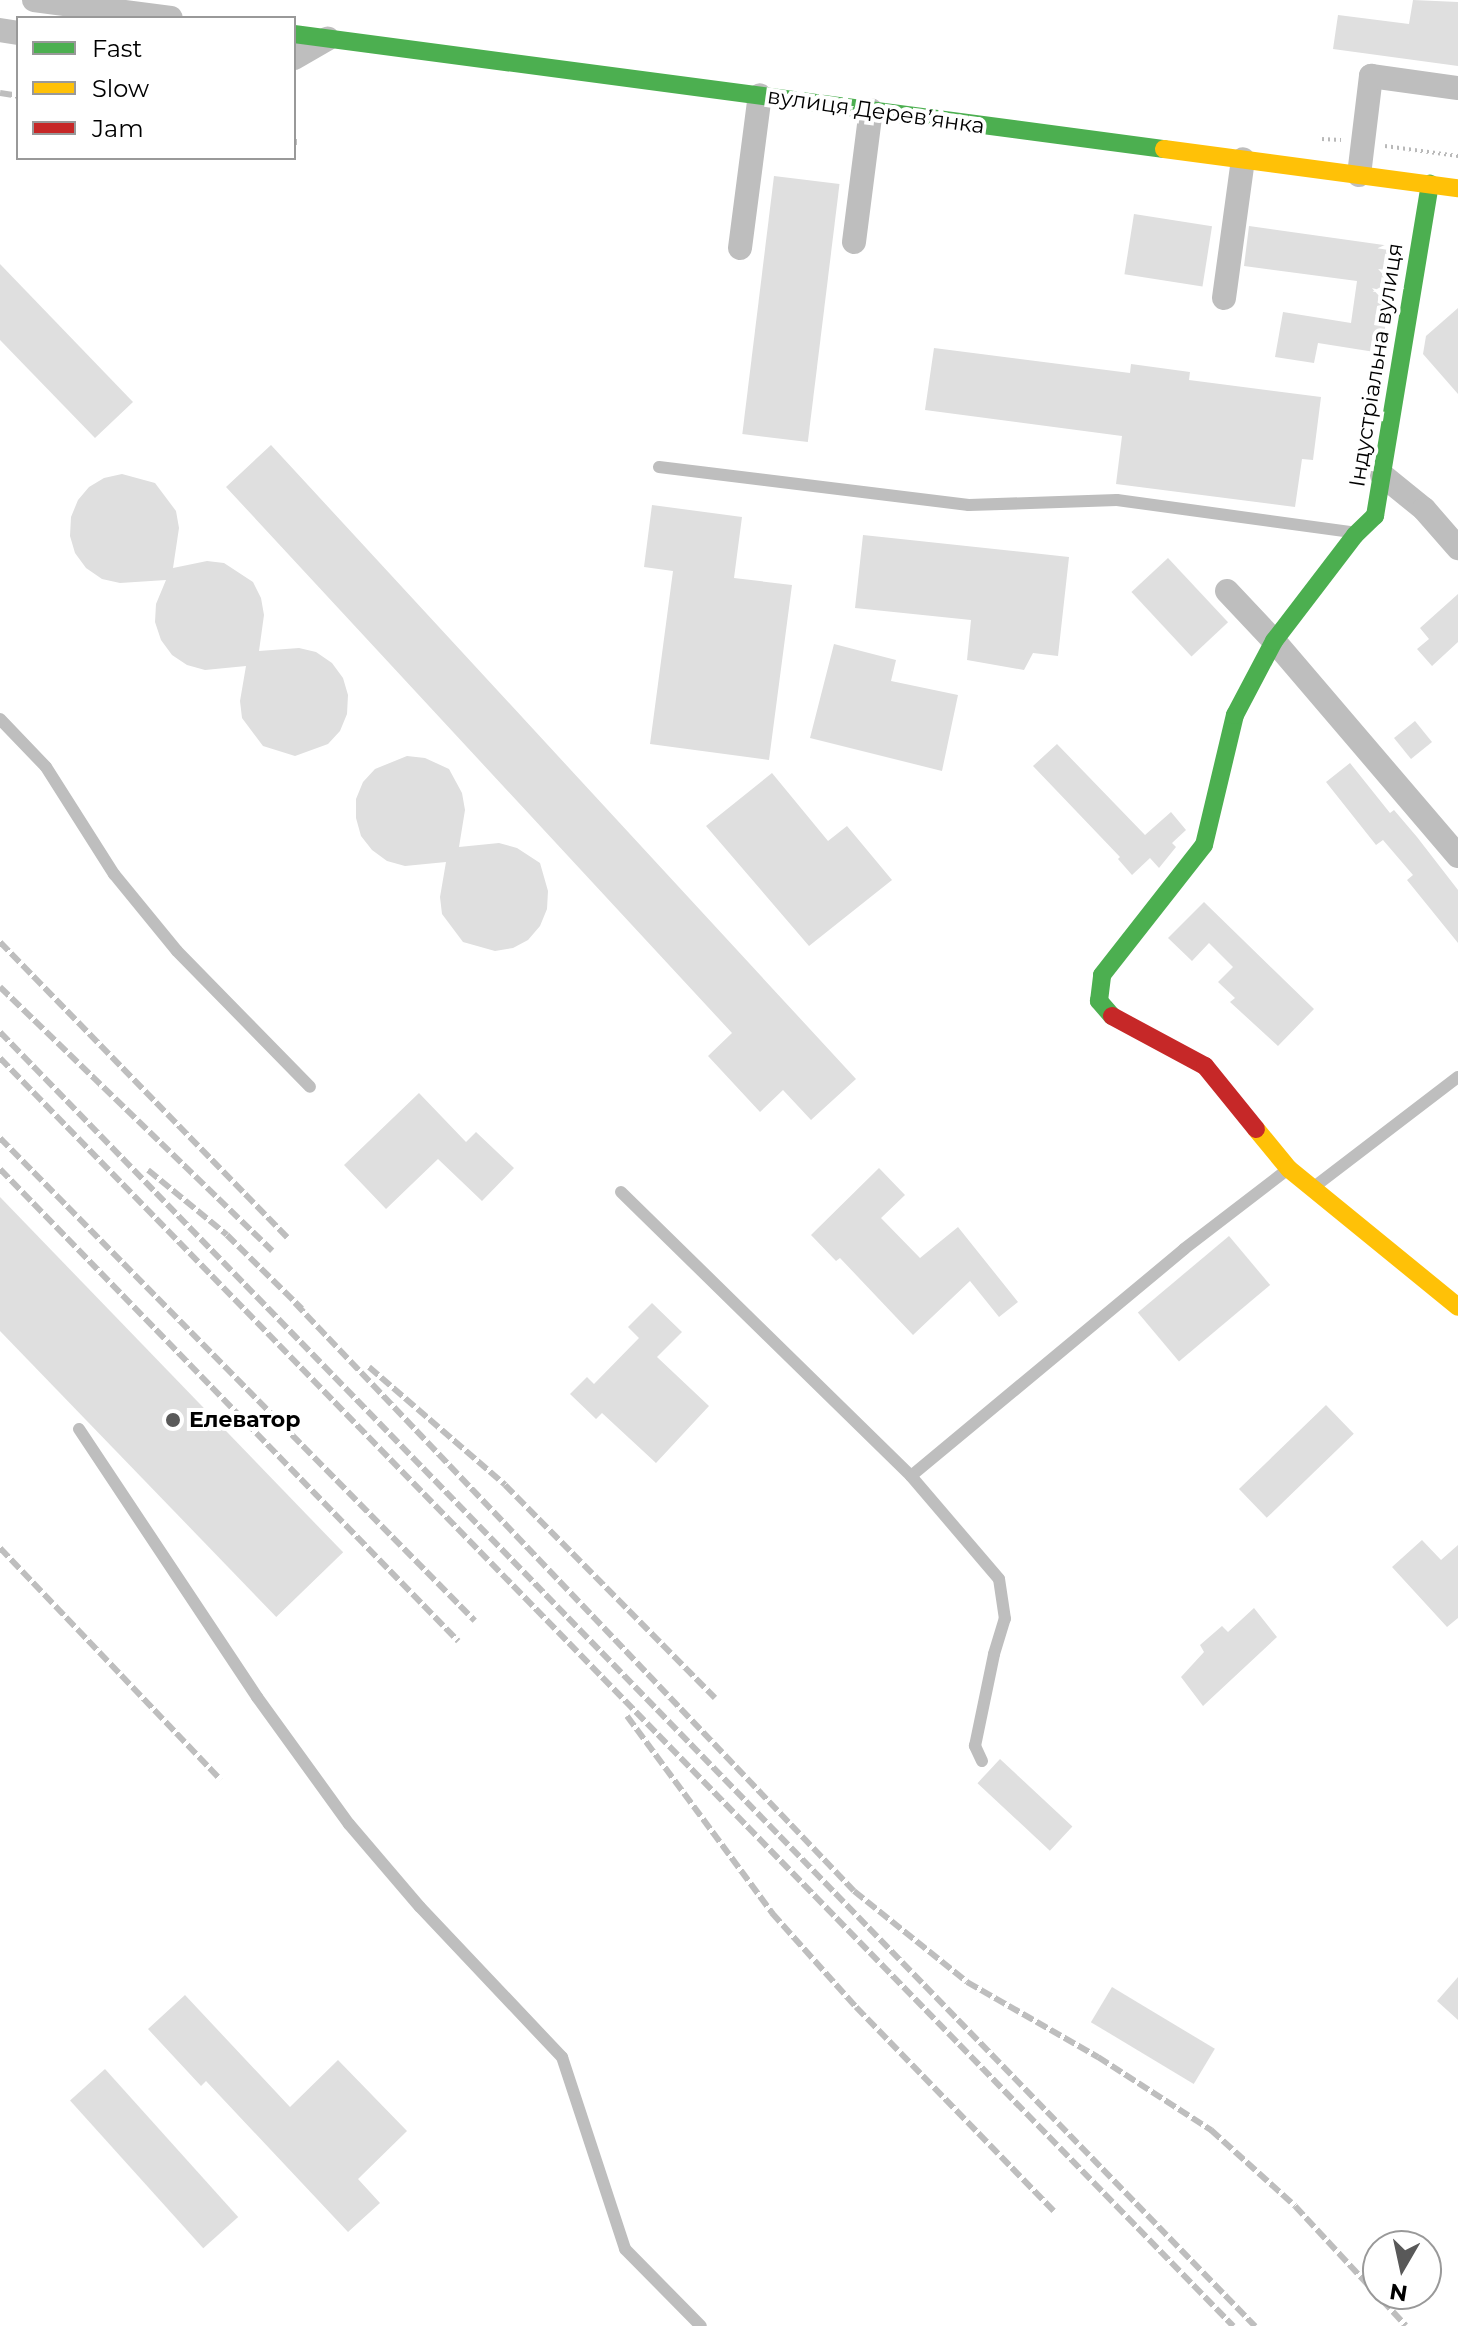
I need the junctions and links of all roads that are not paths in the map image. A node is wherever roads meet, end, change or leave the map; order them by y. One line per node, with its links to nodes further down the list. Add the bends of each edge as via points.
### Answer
1 (34, 0): 2 (street)
2 (133, 6): 3 (street)
3 (165, 16)
4 (296, 34): 5 (street, вулиця Деревʼянка)
5 (328, 38): 6 (street); 8 (street, вулиця Деревʼянка)
6 (296, 57)
7 (1458, 88): 11 (street, via 1371,76)
8 (760, 95): 9 (street, вулиця Деревʼянка); 15 (street)
9 (871, 110): 10 (street, вулиця Деревʼянка); 14 (street)
10 (1243, 159): 11 (street, вулиця Деревʼянка); 16 (street)
11 (1359, 175): 12 (street, вулиця Деревʼянка)
12 (1430, 184): 13 (street, вулиця Деревʼянка); 18 (street, Індустріальна вулиця)
13 (1457, 189)
14 (854, 242)
15 (740, 248)
16 (1224, 298)
17 (659, 467): 19 (lane, via 969,505 1117,500 1347,532)
18 (1382, 475): 19 (street, Індустріальна вулиця, via 1375,516); 20 (street, via 1424,509)
19 (1363, 528): 22 (street, Індустріальна вулиця)
20 (1458, 548)
21 (1227, 591): 22 (street)
22 (1274, 641): 24 (street); 27 (street, Індустріальна вулиця, via 1235,715 1204,845 1102,975 1099,1001 1111,1015 1205,1066)
23 (0, 719): 26 (lane, via 46,767 114,874 177,951)
24 (1458, 856)
25 (1458, 1077): 28 (lane)
26 (310, 1087)
27 (1289, 1169): 28 (street, Індустріальна вулиця); 32 (lane, via 1184,1249)
28 (1313, 1188): 30 (street, Індустріальна вулиця)
29 (621, 1192): 32 (lane)
30 (1458, 1307)
31 (79, 1429): 34 (lane, via 257,1697 349,1824 562,2057 625,2249)
32 (911, 1476): 33 (lane, via 999,1579 1005,1619 977,1733 975,1746)
33 (982, 1761)
34 (701, 2326)

